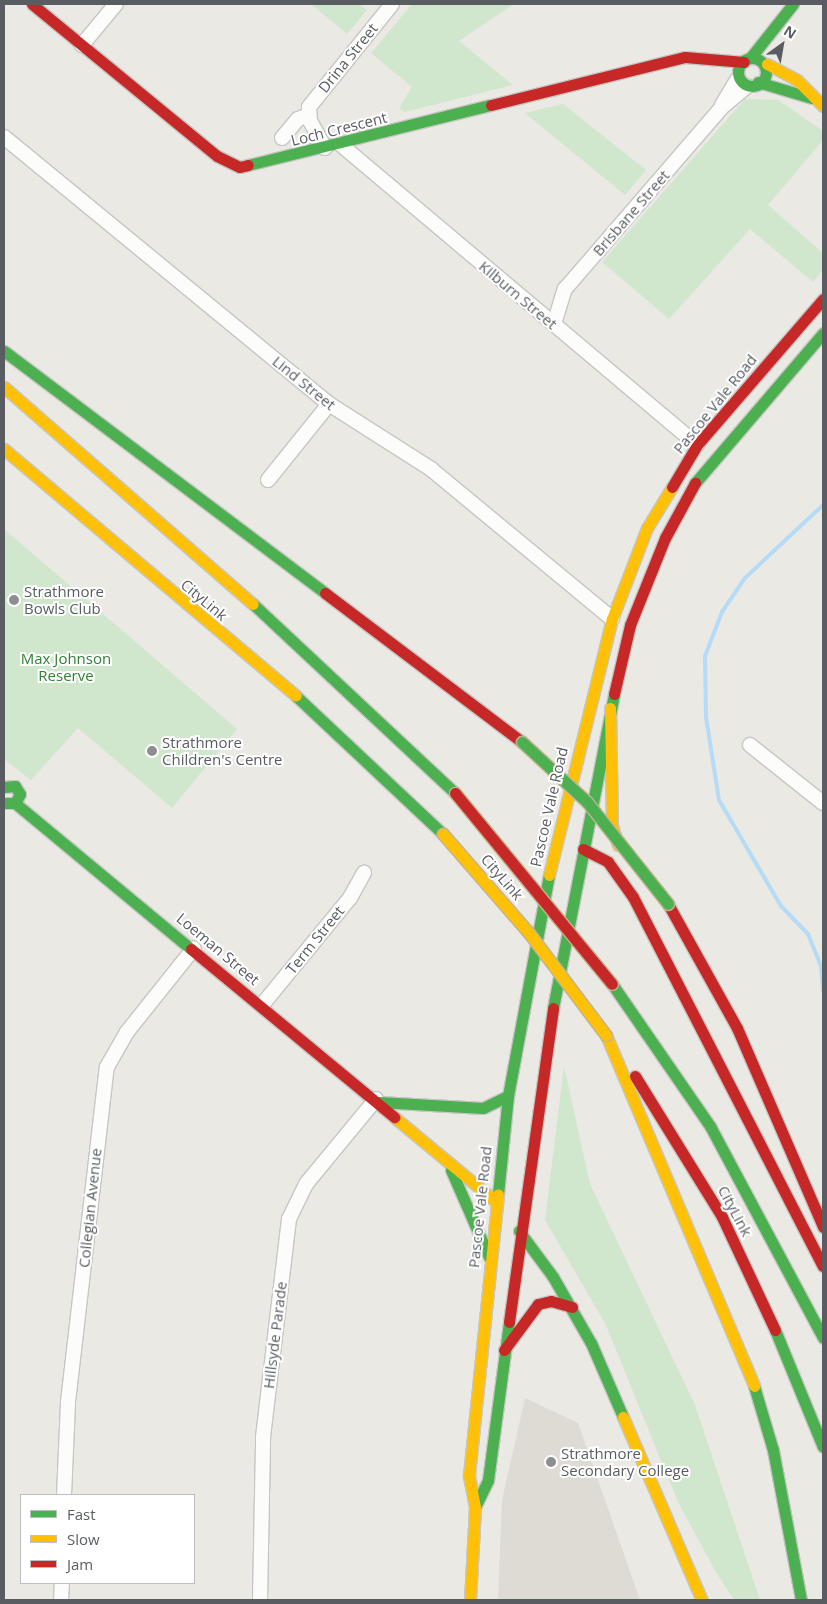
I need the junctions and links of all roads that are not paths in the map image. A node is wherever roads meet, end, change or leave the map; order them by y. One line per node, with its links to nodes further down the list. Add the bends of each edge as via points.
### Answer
1 (32, 4): 6 (main road, Loch Crescent)
2 (116, 4): 6 (street)
3 (392, 4): 14 (street, Drina Street, via 316,97)
4 (793, 4): 5 (main road)
5 (775, 29): 9 (main road); 10 (main road)
6 (82, 45): 18 (main road, Loch Crescent, via 228,164 253,167)
7 (778, 53): 10 (main road)
8 (704, 59): 9 (main road, Loch Crescent); 11 (main road); 17 (main road, Loch Crescent, via 672,60)
9 (747, 60): 10 (main road, Loch Crescent); 11 (main road)
10 (771, 65): 11 (main road); 12 (main road)
11 (745, 82): 12 (main road); 20 (street, Brisbane Street, via 565,289)
12 (812, 98): 13 (main road)
13 (823, 106)
14 (309, 115): 16 (street, Drina Street, via 298,119); 18 (street)
15 (4, 136): 24 (street, Lind Street)
16 (282, 138)
17 (340, 144): 18 (main road, Loch Crescent); 20 (street, Kilburn Street)
18 (326, 148)
19 (823, 299): 25 (main road, Pascoe Vale Road)
20 (554, 324): 25 (street, Kilburn Street)
21 (823, 333): 29 (main road, Pascoe Vale Road, via 729,440 681,507 630,625)
22 (4, 351): 45 (main road, bridge, via 522,742 587,802 668,904 737,1028)
23 (4, 387): 50 (main road, CityLink, bridge, via 301,646 455,793 612,984 710,1126)
24 (329, 404): 27 (street); 28 (street, Lind Street, via 432,469)
25 (697, 445): 28 (main road, Pascoe Vale Road, via 647,528)
26 (4, 449): 40 (main road, CityLink, bridge, via 336,730 443,834 529,933)
27 (268, 480)
28 (612, 619): 35 (main road, Pascoe Vale Road)
29 (610, 708): 34 (main road, Pascoe Vale Road); 37 (main road, via 612,826)
30 (750, 745): 33 (street)
31 (4, 786): 32 (main road, Loeman Street, via 15,786)
32 (10, 803): 38 (main road, Loeman Street, via 39,819)
33 (823, 803)
34 (583, 848): 35 (main road); 37 (main road, via 608,862); 46 (main road, Pascoe Vale Road, via 540,1075)
35 (552, 857): 41 (main road, Pascoe Vale Road)
36 (364, 873): 39 (street, Term Street, via 350,898)
37 (633, 897): 48 (main road)
38 (194, 948): 39 (main road, Loeman Street); 53 (street, Collegian Avenue, via 126,1032 107,1067 68,1402)
39 (262, 1005): 42 (main road, Loeman Street)
40 (606, 1034): 52 (main road, CityLink, via 722,1217 765,1304); 62 (main road, via 747,1362 773,1450)
41 (508, 1096): 42 (main road, via 483,1108); 44 (main road, Pascoe Vale Road)
42 (377, 1100): 43 (main road, Loeman Street); 58 (street, Hillsyde Parade, via 306,1184 289,1219 263,1437)
43 (447, 1161): 44 (main road, Loeman Street); 47 (main road)
44 (494, 1200): 46 (main road, Loeman Street); 47 (main road, Pascoe Vale Road)
45 (823, 1227)
46 (519, 1230): 49 (main road, Loeman Street); 51 (main road, Pascoe Vale Road)
47 (489, 1257): 54 (main road, Pascoe Vale Road, via 469,1475)
48 (823, 1266)
49 (572, 1307): 51 (main road, via 552,1301 538,1304); 55 (main road, Loeman Street, via 609,1381)
50 (823, 1338)
51 (504, 1350): 54 (main road, Pascoe Vale Road, via 488,1480)
52 (823, 1447)
53 (64, 1494)
54 (475, 1507): 59 (main road, Pascoe Vale Road)
55 (679, 1545): 60 (main road); 61 (main road)
56 (62, 1584): 57 (street)
57 (61, 1600)
58 (260, 1600)
59 (470, 1600)
60 (698, 1600)
61 (702, 1600)
62 (801, 1600)

